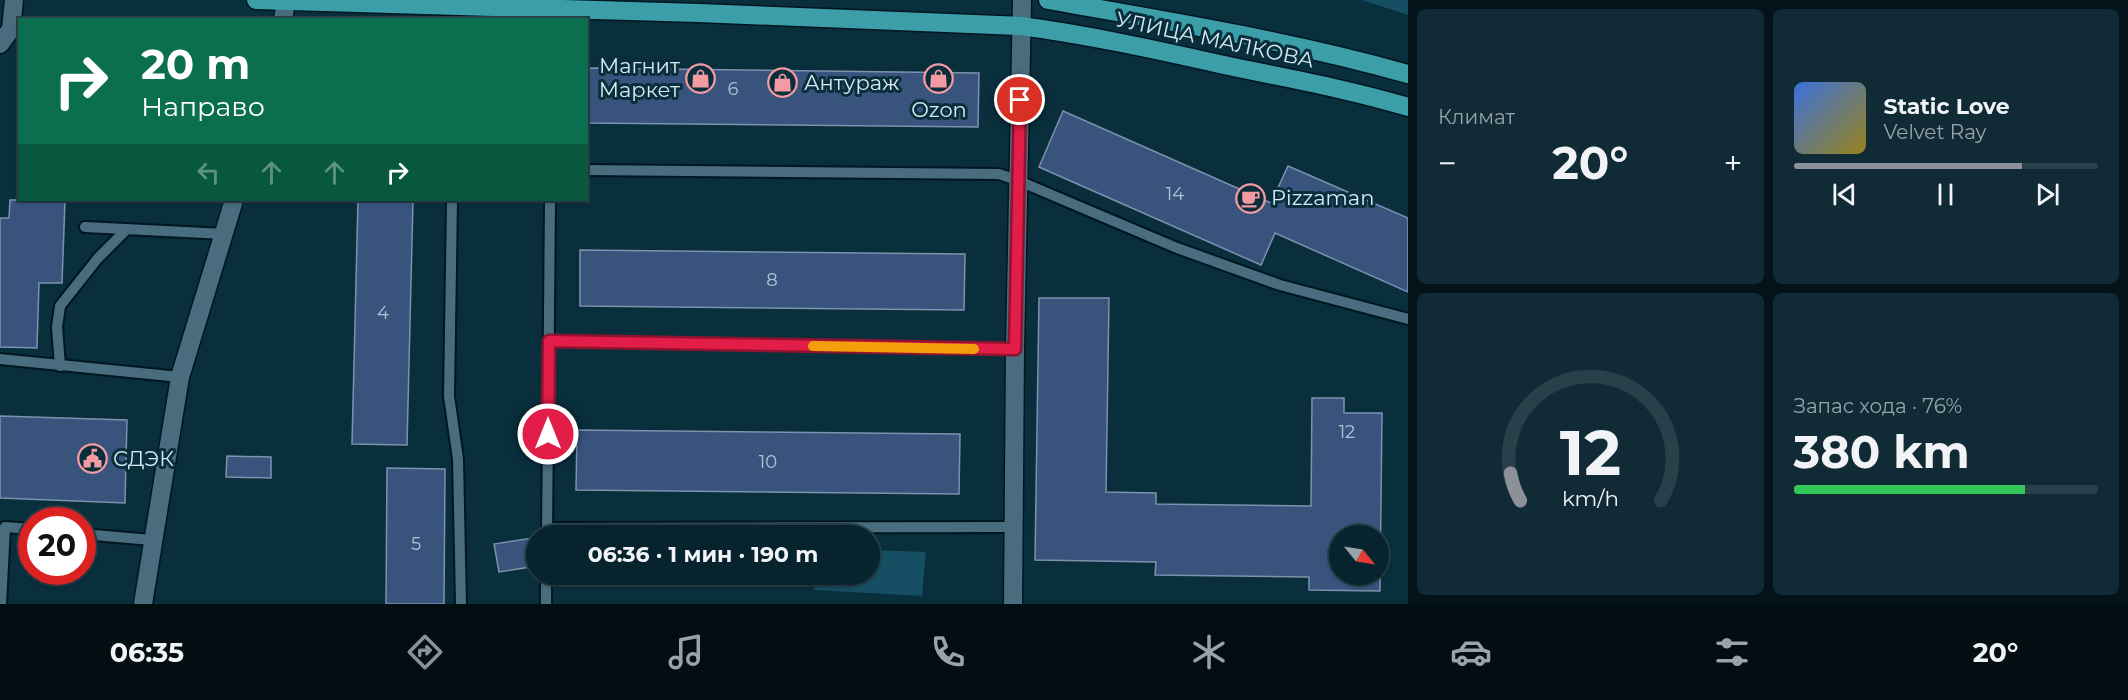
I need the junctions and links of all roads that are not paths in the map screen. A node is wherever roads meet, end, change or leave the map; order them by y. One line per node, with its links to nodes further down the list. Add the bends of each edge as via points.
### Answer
1 (14, 0): 9 (street, via 11,29)
2 (256, 0): 5 (main road, УЛИЦА МАЛКОВА)
3 (1022, 0): 8 (street)
4 (1048, 0): 10 (main road, УЛИЦА МАЛКОВА, via 1221,31)
5 (286, 1): 6 (main road, УЛИЦА МАЛКОВА); 7 (street)
6 (458, 8): 8 (main road, УЛИЦА МАЛКОВА)
7 (283, 18)
8 (1021, 26): 11 (main road, УЛИЦА МАЛКОВА, via 1366,94); 13 (street)
9 (0, 44)
10 (1408, 74)
11 (1408, 107)
12 (588, 170): 13 (lane, via 993,174)
13 (1019, 181): 20 (lane, via 1176,248 1280,285); 22 (street)
14 (234, 201): 19 (street)
15 (452, 201): 35 (lane, via 449,396 459,459)
16 (550, 201): 21 (lane)
17 (84, 227): 18 (lane)
18 (127, 229): 19 (lane); 24 (lane, via 60,306)
19 (225, 234): 25 (street)
20 (1408, 319)
21 (549, 341): 22 (lane); 26 (lane)
22 (1015, 349): 27 (street)
23 (0, 359): 24 (lane)
24 (60, 366): 25 (lane)
25 (180, 376): 31 (street)
26 (547, 525)
27 (1014, 527): 29 (lane); 37 (street)
28 (18, 528): 33 (lane, via 5,527)
29 (880, 528)
30 (96, 535): 31 (lane)
31 (152, 540): 34 (street)
32 (546, 585): 36 (lane)
33 (1, 604)
34 (143, 604)
35 (461, 604)
36 (546, 604)
37 (1013, 604)

